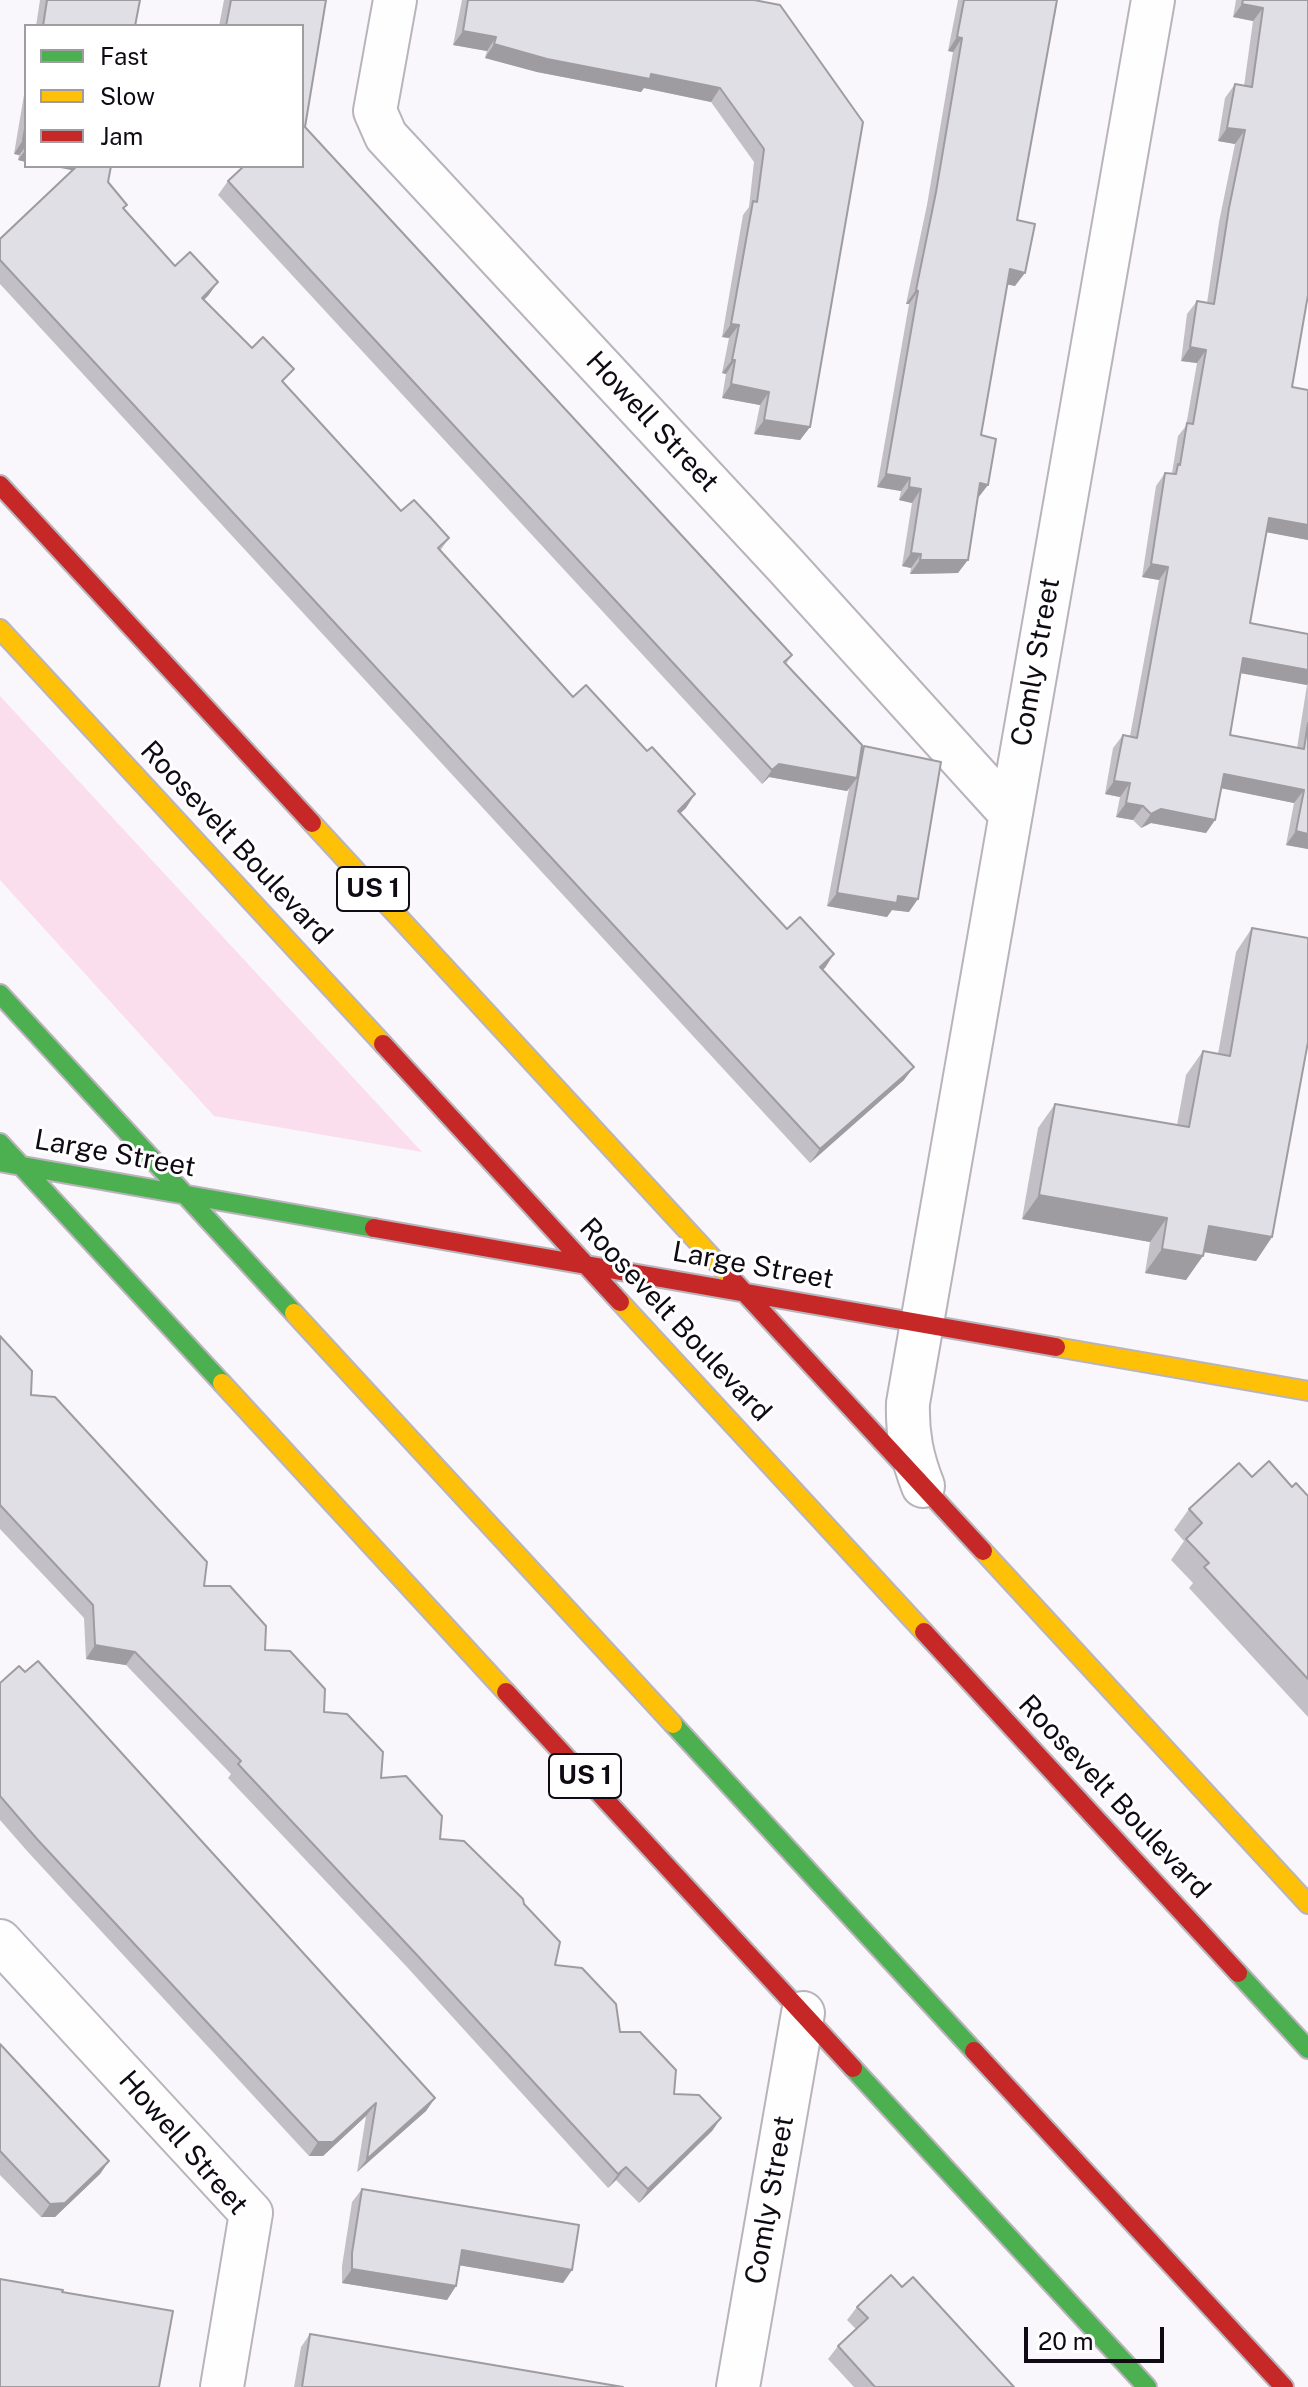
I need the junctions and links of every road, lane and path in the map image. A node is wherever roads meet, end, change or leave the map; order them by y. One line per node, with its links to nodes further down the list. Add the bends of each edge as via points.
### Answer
1 (395, 0): 5 (street, Howell Street, via 375,111 386,136)
2 (1153, 0): 5 (street, Comly Street)
3 (0, 485): 12 (main road, US 1)
4 (0, 629): 11 (main road, Roosevelt Boulevard)
5 (1010, 813): 13 (street, Comly Street)
6 (0, 994): 10 (main road)
7 (0, 1143): 9 (main road, US 1)
8 (0, 1162): 9 (main road, Large Street)
9 (21, 1166): 10 (main road, Large Street); 18 (main road, US 1)
10 (185, 1195): 11 (main road, Large Street); 23 (main road)
11 (586, 1265): 12 (main road, Large Street); 19 (main road, Roosevelt Boulevard)
12 (745, 1293): 13 (main road, Large Street); 15 (main road, US 1)
13 (921, 1324): 14 (main road, Large Street); 15 (street, Comly Street, via 907,1430)
14 (1308, 1391)
15 (923, 1486): 16 (main road, US 1)
16 (1308, 1904)
17 (0, 1941): 20 (street, Howell Street, via 251,2213)
18 (803, 2013): 21 (street, Comly Street); 22 (main road, US 1)
19 (1308, 2049)
20 (222, 2387)
21 (738, 2387)
22 (1147, 2387)
23 (1284, 2387)

